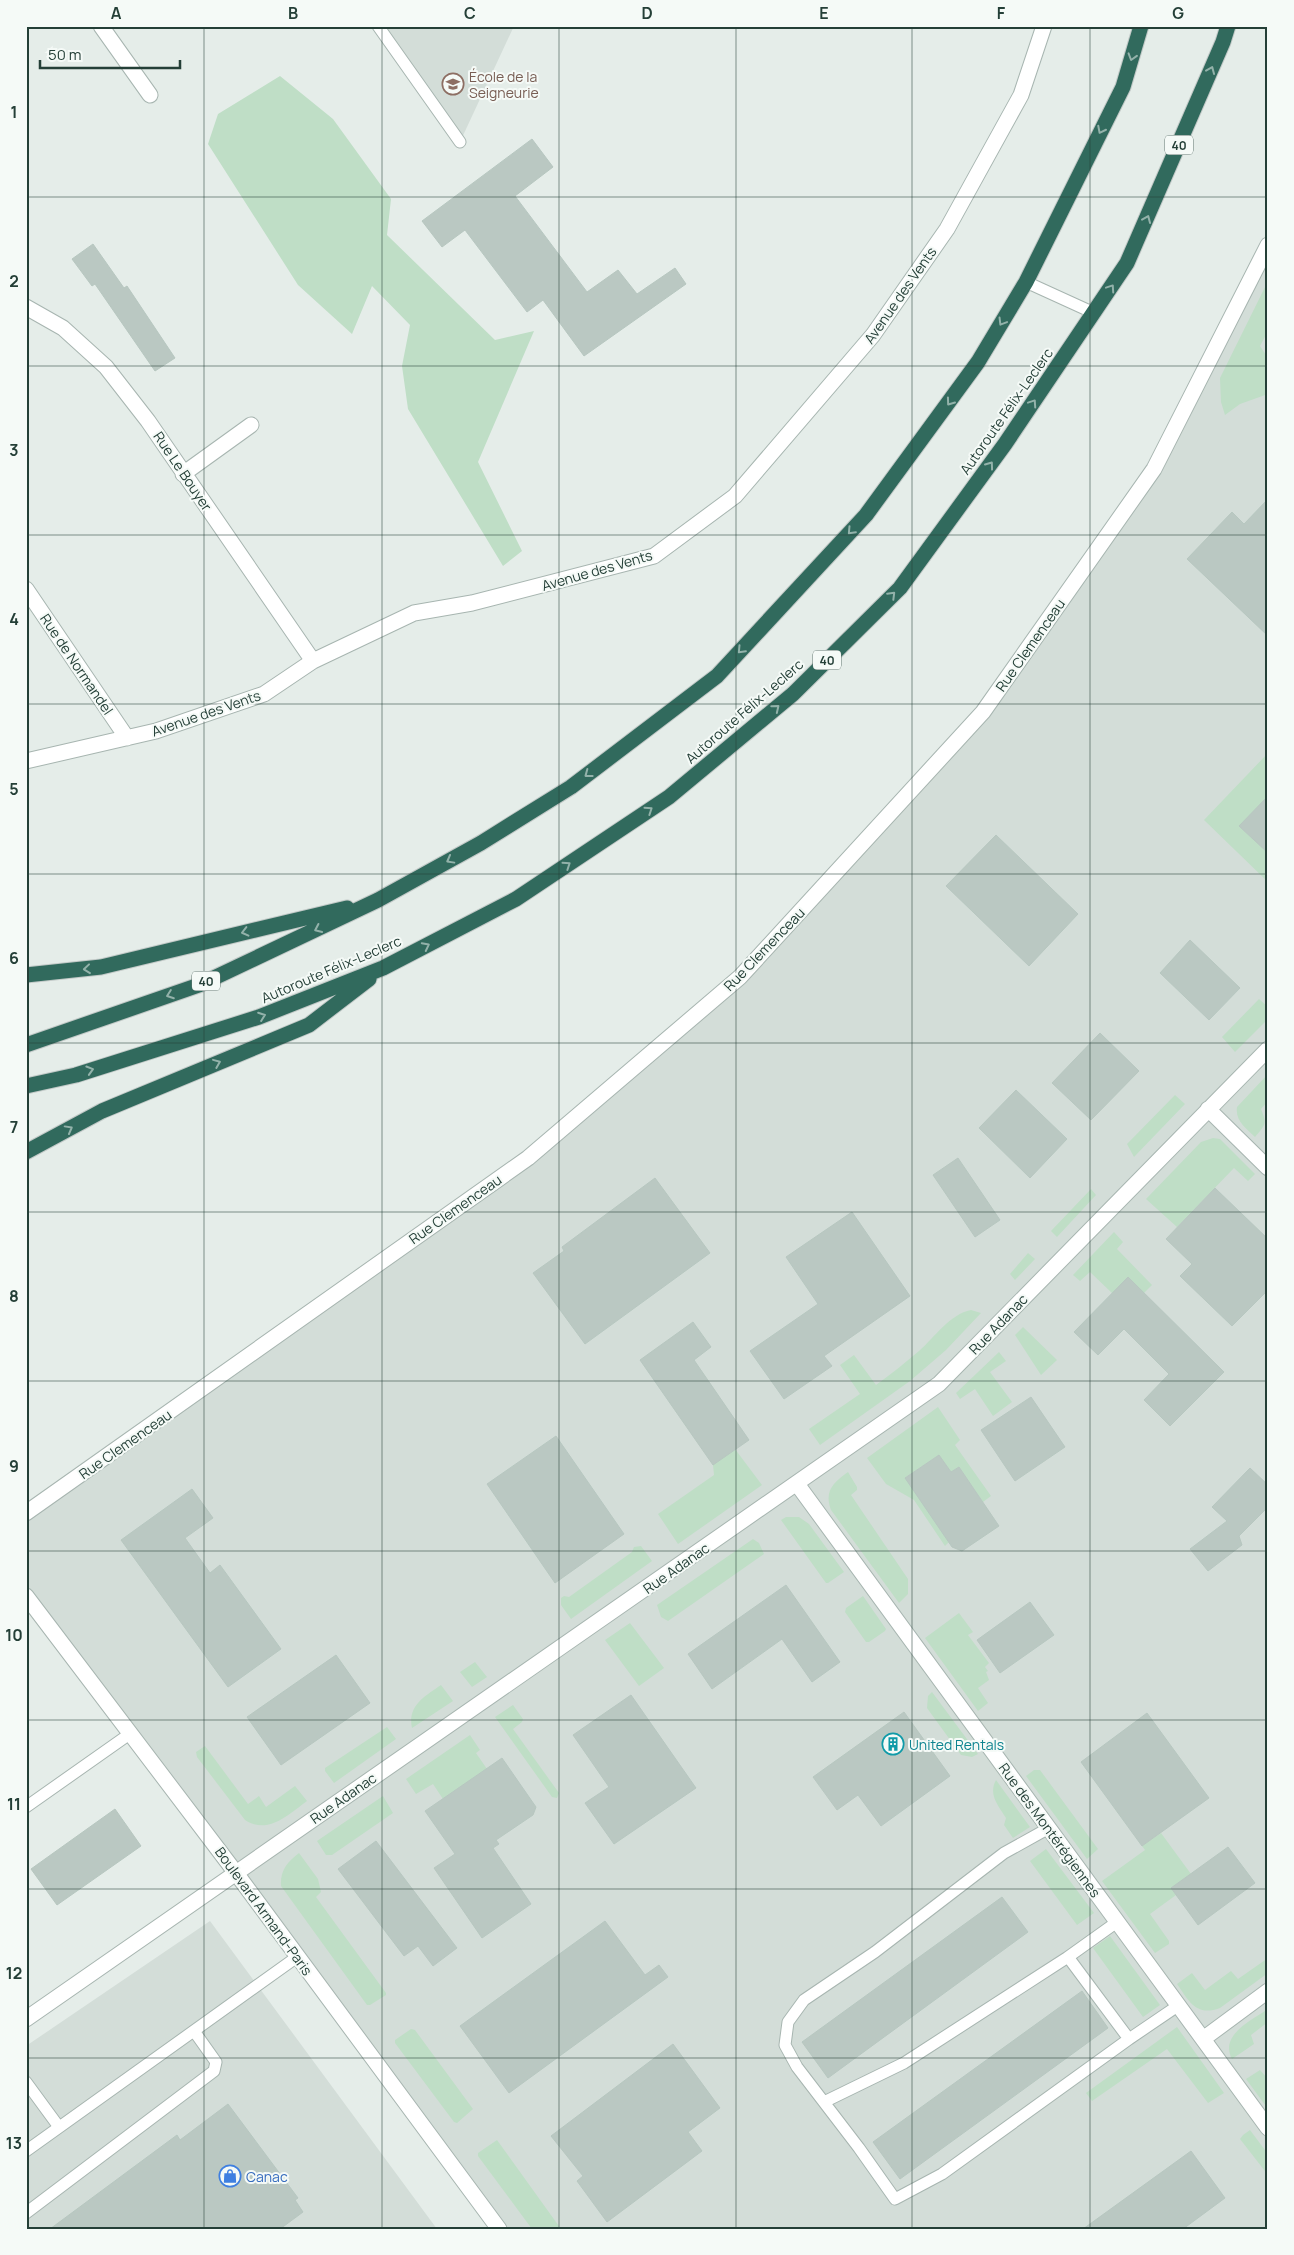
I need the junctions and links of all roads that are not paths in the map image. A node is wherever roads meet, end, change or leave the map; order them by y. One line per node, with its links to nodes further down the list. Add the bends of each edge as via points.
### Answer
1 (101, 26): 6 (street)
2 (378, 26): 7 (lane)
3 (1044, 26): 15 (street, Avenue des Vents, via 1021,95 947,229 873,335 735,496 654,556 472,603 414,614)
4 (1141, 26): 9 (highway, 40, one-way to 9, via 1123,87)
5 (1228, 26): 11 (highway, Autoroute Félix-Leclerc / 40, one-way to 5, via 1128,264)
6 (150, 95)
7 (460, 142)
8 (1268, 245): 28 (street, Rue Clemenceau, via 1154,469 983,712 740,977 528,1158)
9 (1026, 282): 11 (lane); 18 (highway, 40, one-way to 18, via 978,362 866,515 717,676 571,787 481,843)
10 (26, 307): 13 (street, Rue Le Bouyer, via 63,328 106,366)
11 (1094, 313): 19 (highway, Autoroute Félix-Leclerc / 40, one-way to 11, via 524,894 669,797 793,694 900,588 1005,444)
12 (251, 425): 13 (street)
13 (183, 474): 15 (street, Rue Le Bouyer)
14 (26, 589): 16 (street, Rue de Normandel)
15 (313, 661): 16 (street, Avenue des Vents, via 264,694)
16 (128, 738): 17 (street, Avenue des Vents)
17 (26, 760)
18 (378, 900): 20 (highway, one-way to 20, via 102,967); 21 (highway, 40, one-way to 21, via 199,985)
19 (383, 968): 23 (highway, Autoroute Félix-Leclerc / 40, one-way to 19, via 76,1075 259,1017); 25 (highway, one-way to 19, via 102,1111 309,1025)
20 (26, 975)
21 (26, 1045)
22 (1268, 1049): 24 (street, Rue Adanac)
23 (26, 1086)
24 (1208, 1110): 26 (street); 27 (street, Rue Adanac, via 940,1384)
25 (26, 1152)
26 (1268, 1168)
27 (797, 1484): 32 (street, Rue des Montérégiennes); 33 (street, Rue Adanac)
28 (26, 1514)
29 (26, 1596): 30 (street, Boulevard Armand-Paris)
30 (130, 1733): 31 (lane); 33 (street, Boulevard Armand-Paris)
31 (26, 1807)
32 (1049, 1828): 34 (street, Rue des Montérégiennes); 44 (lane, via 1004,1853 875,1952 804,2000 788,2022 784,2045)
33 (236, 1873): 35 (street, Boulevard Armand-Paris); 39 (street, Rue Adanac)
34 (1117, 1922): 36 (lane); 38 (street, Rue des Montérégiennes)
35 (297, 1956): 40 (lane); 49 (street, Boulevard Armand-Paris)
36 (1068, 1958): 41 (lane); 44 (lane, via 904,2063)
37 (1268, 1992): 42 (street)
38 (1178, 2005): 41 (lane); 42 (street, Rue des Montérégiennes)
39 (26, 2018)
40 (194, 2031): 45 (lane); 48 (lane, via 216,2062 214,2071)
41 (1129, 2039): 44 (lane, via 942,2174 895,2199)
42 (1203, 2039): 46 (street, Rue des Montérégiennes)
43 (26, 2082): 45 (lane)
44 (824, 2102)
45 (59, 2127): 47 (lane)
46 (1268, 2128)
47 (26, 2151)
48 (26, 2213)
49 (499, 2229)

